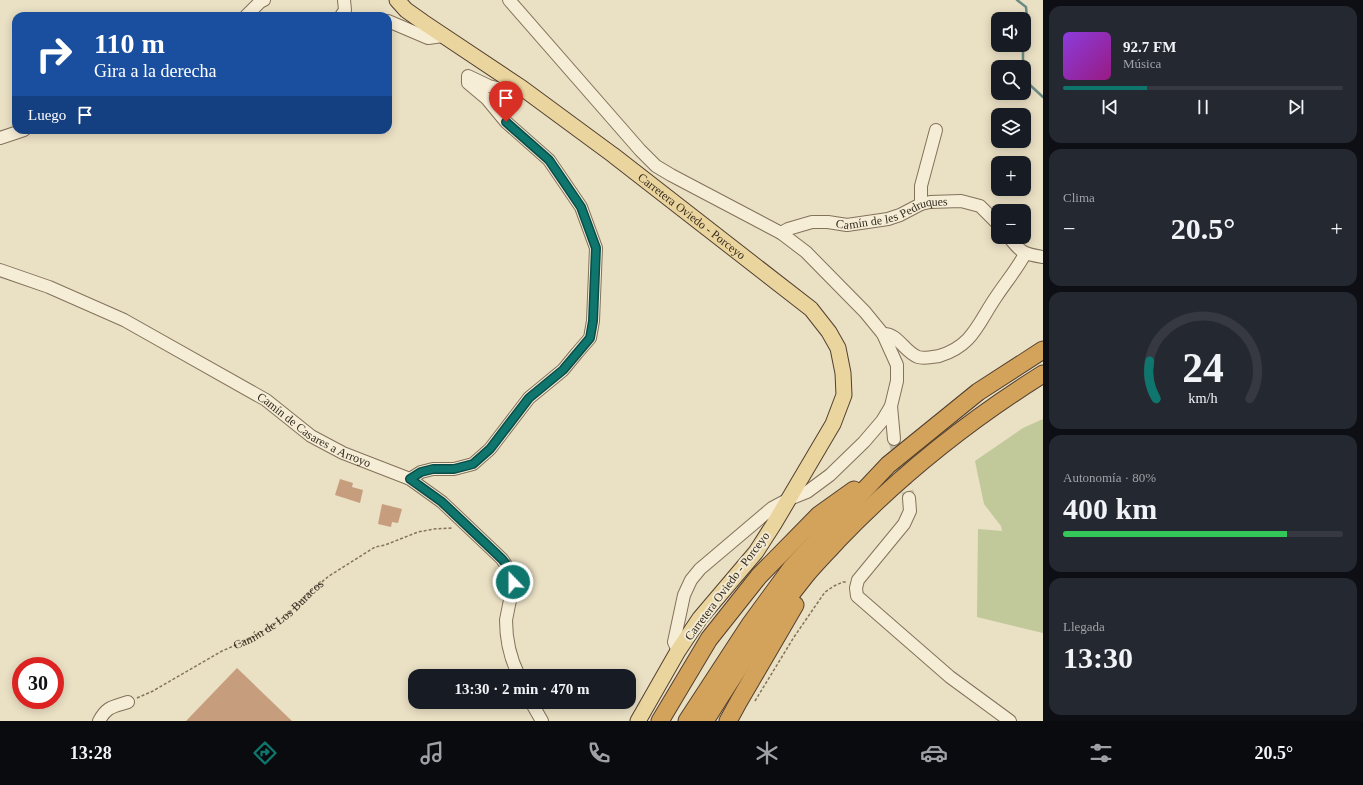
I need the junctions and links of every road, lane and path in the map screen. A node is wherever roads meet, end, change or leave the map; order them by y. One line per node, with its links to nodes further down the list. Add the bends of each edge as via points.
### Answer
1 (264, 0): 5 (street)
2 (344, 0): 6 (street)
3 (397, 0): 8 (main road, Carretera Oviedo - Porceyo, via 406,10)
4 (509, 0): 15 (street, via 629,139 656,166)
5 (250, 12)
6 (343, 12)
7 (392, 23): 8 (street, via 428,38)
8 (443, 36): 9 (main road, Carretera Oviedo - Porceyo)
9 (519, 86): 26 (street, via 504,90 468,76 468,82 487,99 506,122 549,160 581,207 596,248 590,338 563,370 529,398 490,449 473,464 454,469 433,469 421,472); 28 (main road, Carretera Oviedo - Porceyo, via 614,155 811,309 829,332 838,348 844,395 833,424)
10 (936, 130): 13 (street, via 920,186)
11 (12, 134): 12 (street)
12 (0, 138)
13 (921, 204): 14 (street, Camín de les Pedruques, via 961,201 980,206); 15 (street, Camín de les Pedruques, via 888,219 847,225 812,222)
14 (991, 217)
15 (781, 233): 20 (street, via 806,252)
16 (1013, 244): 17 (street)
17 (1026, 254): 18 (street); 20 (street, via 972,336 962,346 932,358 918,357 895,338)
18 (1043, 257)
19 (0, 270): 26 (street, Camín de Casares a Arroyo, via 49,287 124,320 266,400 311,436 343,453)
20 (883, 334): 23 (street, via 897,365 897,381)
21 (1043, 350): 25 (highway, via 978,392)
22 (1043, 374): 29 (highway, via 956,434)
23 (891, 406): 24 (street); 28 (street, via 878,427 830,475 807,492)
24 (894, 439)
25 (888, 464): 40 (highway, via 819,515 759,576 709,639); 41 (highway, via 792,567 751,623)
26 (410, 479): 30 (street, Camín de Casares a Arroyo, via 442,502)
27 (909, 498): 31 (street, via 910,511 904,524)
28 (787, 500): 32 (main road, Carretera Oviedo - Porceyo, via 756,552 700,618); 32 (street, Carretera Oviedo - Porceyo, via 772,508 708,560 691,580 684,595 674,642)
29 (863, 514): 42 (highway, via 802,580 762,634); 43 (highway, via 802,592)
30 (463, 522): 33 (street, Camín de Casares a Arroyo, via 509,568 513,582 506,617 506,639); 34 (path, Camín de Los Buracos, via 458,526 418,532 375,547 329,576 273,625 153,691)
31 (857, 582): 35 (path, via 843,582 825,592); 44 (street, via 857,596 950,677)
32 (678, 651): 39 (main road, Carretera Oviedo - Porceyo)
33 (516, 669)
34 (128, 702): 37 (street, via 104,712)
35 (752, 704)
36 (535, 709): 38 (street)
37 (100, 721)
38 (542, 721)
39 (638, 721)
40 (660, 721)
41 (686, 721)
42 (705, 721)
43 (728, 721)
44 (1010, 721)

